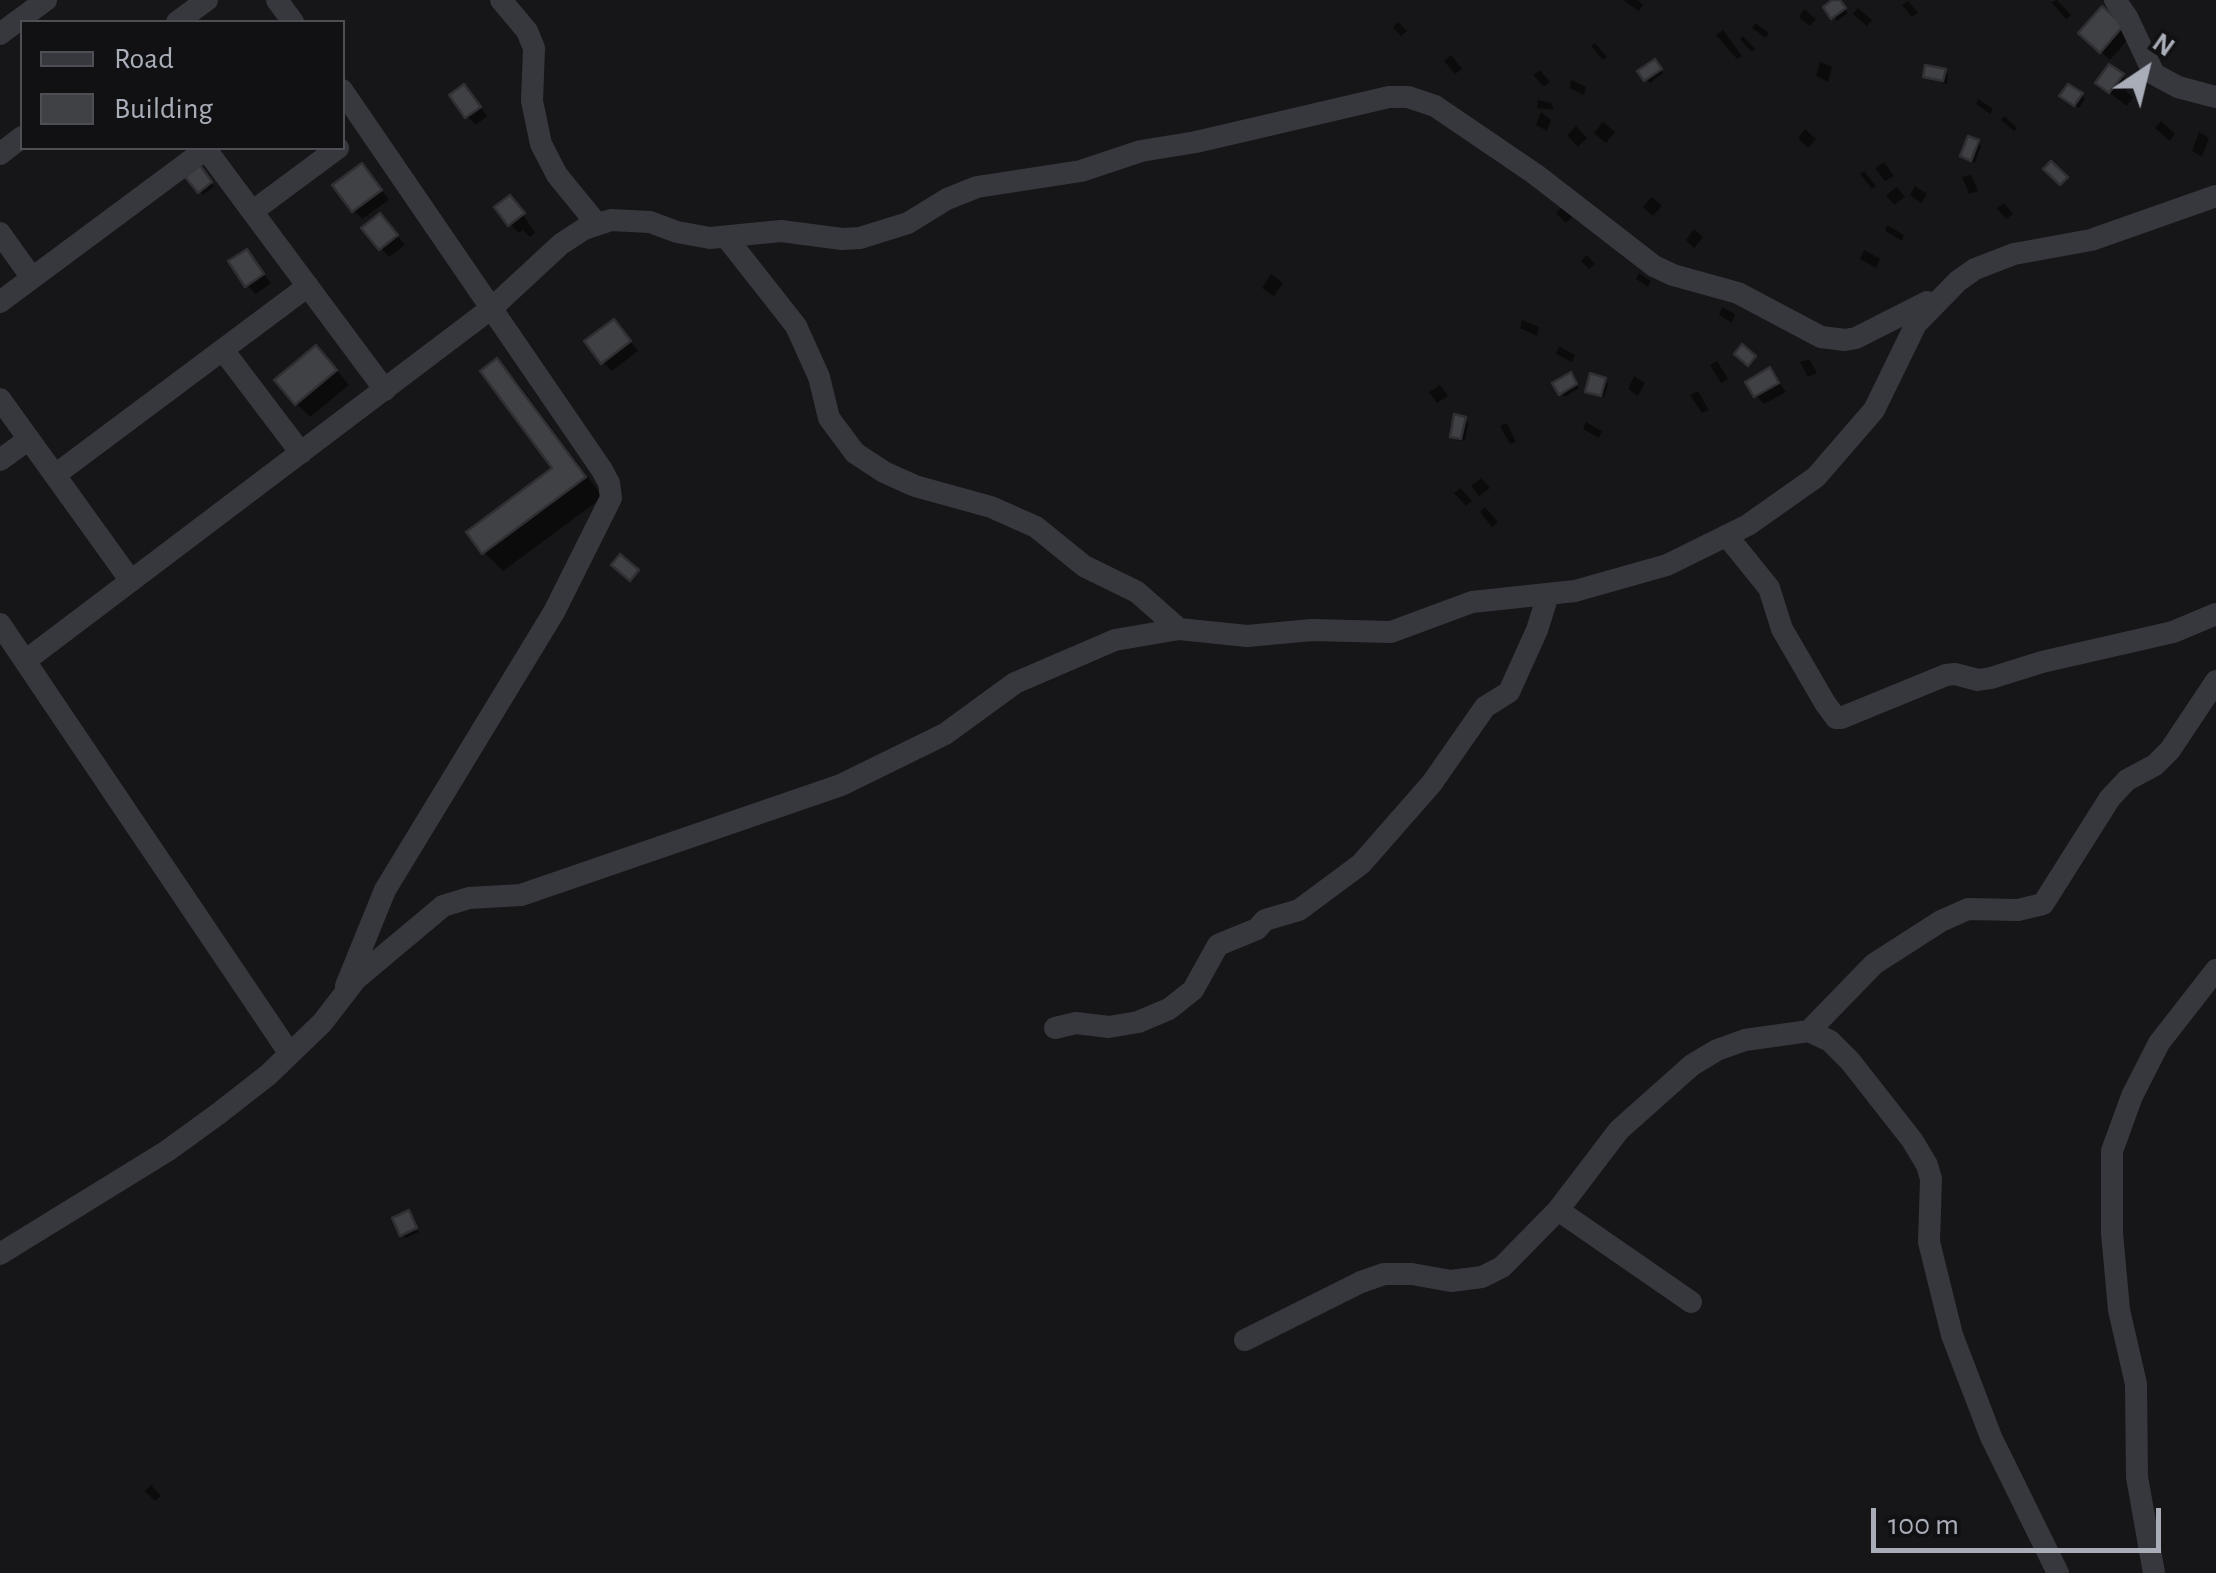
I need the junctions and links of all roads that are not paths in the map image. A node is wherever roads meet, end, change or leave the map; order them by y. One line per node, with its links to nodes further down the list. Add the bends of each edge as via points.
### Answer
1 (46, 0): 6 (street)
2 (207, 0): 5 (street)
3 (501, 0): 18 (street, via 534,48 532,100 541,144)
4 (2115, 0): 8 (street, via 2154,74)
5 (180, 20)
6 (0, 34)
7 (345, 94): 9 (street)
8 (2216, 97)
9 (368, 126): 11 (street); 25 (street)
10 (20, 139): 15 (street)
11 (345, 142)
12 (203, 150): 21 (street)
13 (207, 150): 17 (street)
14 (335, 150): 17 (street)
15 (0, 154)
16 (2216, 196): 23 (street, via 2079,244 1994,260)
17 (252, 211): 22 (street)
18 (597, 224): 20 (street, via 637,220 694,237); 25 (street, via 561,244)
19 (0, 233): 21 (street)
20 (726, 237): 23 (street, via 781,231 842,240 877,235 976,187 1081,172 1142,151 1399,96 1435,106 1654,266 1738,294 1821,337 1856,338); 38 (street, via 796,326 829,418 855,452 916,486 1036,526 1084,566 1137,592)
21 (32, 278): 24 (street)
22 (308, 286): 26 (street); 27 (street)
23 (1942, 294): 33 (street, via 1916,324 1884,393 1836,456 1794,495)
24 (0, 302)
25 (492, 306): 27 (street); 42 (street, via 602,470 612,498 554,612 385,890)
26 (223, 350): 30 (street); 32 (street)
27 (385, 390): 30 (street)
28 (0, 399): 29 (street)
29 (29, 439): 31 (street); 32 (street)
30 (301, 454): 34 (street)
31 (0, 460)
32 (55, 475): 34 (street)
33 (1727, 536): 35 (street, via 1637,576); 36 (street, via 1768,588 1782,629 1836,718 1946,675 1991,678 2173,632)
34 (131, 582): 39 (street)
35 (1548, 594): 38 (street, via 1472,602 1391,632 1248,636); 43 (street, via 1506,696 1485,707 1361,864 1299,910 1218,945 1194,990 1169,1010 1109,1027)
36 (2216, 614)
37 (0, 624): 39 (street)
38 (1178, 629): 42 (street, via 1115,640 1050,665 944,734 841,785 521,895 444,906)
39 (25, 661): 45 (street)
40 (2216, 682): 44 (street, via 2170,750 2110,798 2043,904 1968,909 1941,921 1874,964)
41 (2216, 970): 51 (street, via 2159,1043 2112,1152 2119,1310 2136,1384 2138,1478)
42 (344, 991): 45 (street)
43 (1055, 1028)
44 (1809, 1031): 46 (street, via 1745,1040 1692,1066 1619,1130); 50 (street, via 1850,1061 1922,1153 1931,1180 1929,1242 1958,1351 1991,1437)
45 (290, 1054): 47 (street, via 167,1151)
46 (1558, 1210): 48 (street); 49 (street, via 1502,1267 1482,1277 1384,1274)
47 (0, 1254)
48 (1691, 1302)
49 (1246, 1340)
50 (2058, 1573)
51 (2154, 1573)

